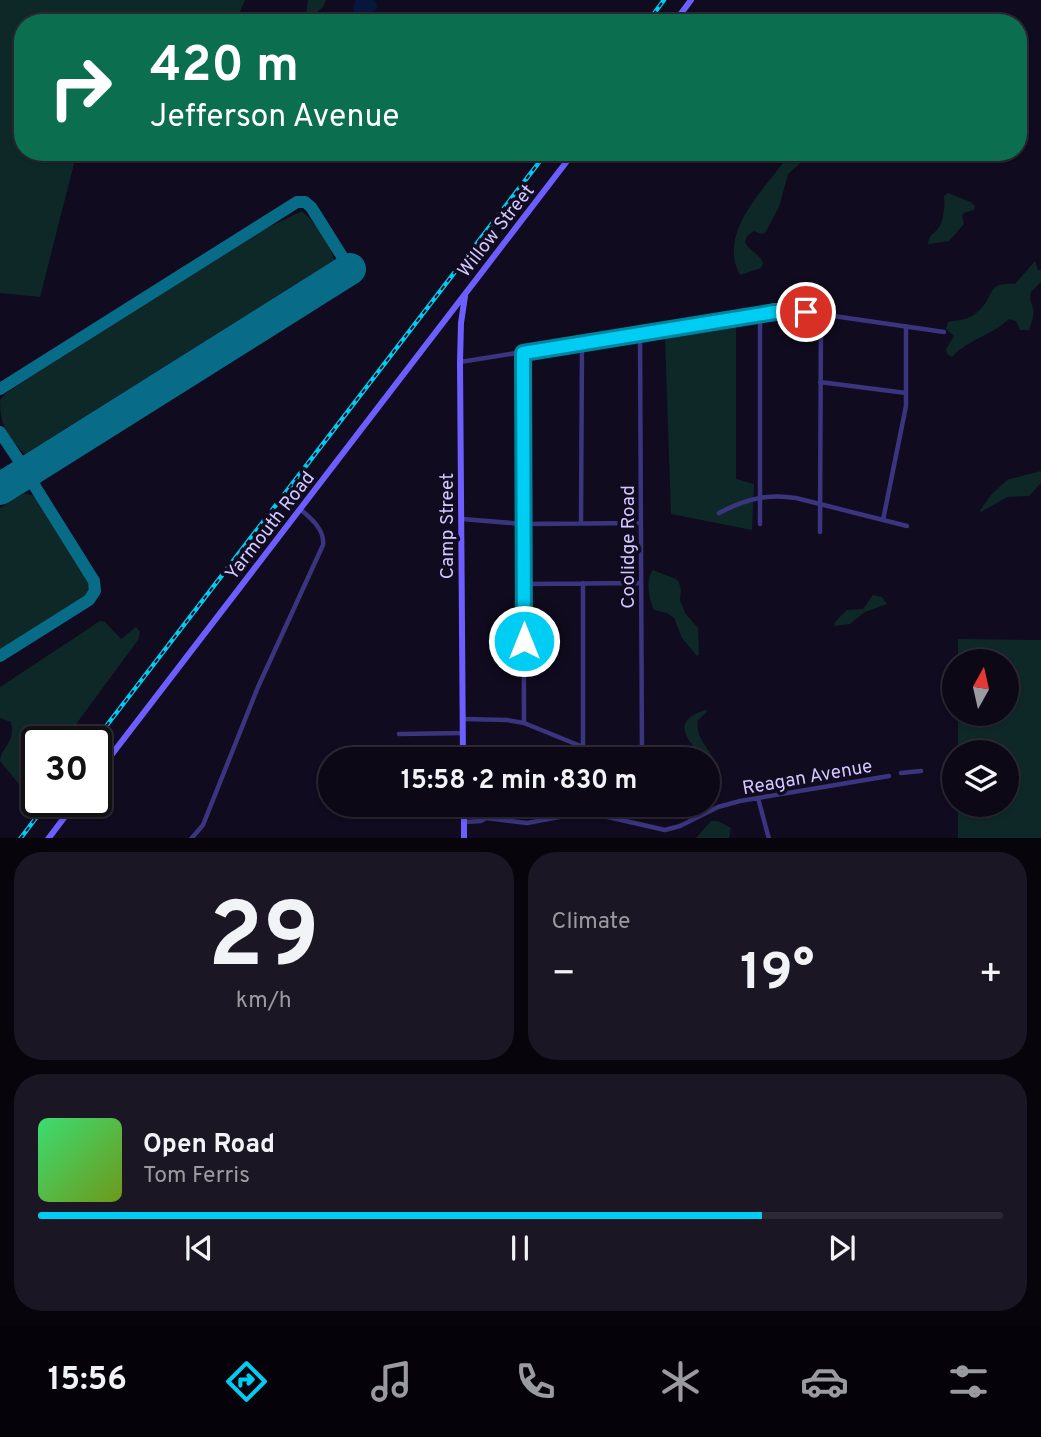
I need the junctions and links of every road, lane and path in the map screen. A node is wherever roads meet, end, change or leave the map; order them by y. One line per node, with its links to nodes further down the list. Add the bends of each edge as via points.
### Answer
1 (567, 161): 2 (main road, Willow Street)
2 (466, 293): 5 (main road, Yarmouth Road); 6 (main road, Camp Street)
3 (760, 314): 4 (street); 9 (street); 15 (street)
4 (821, 314): 7 (street); 13 (street)
5 (450, 315): 6 (main road); 17 (main road, Yarmouth Road)
6 (461, 323): 12 (main road, Camp Street)
7 (906, 326): 8 (street); 14 (street)
8 (944, 332)
9 (640, 333): 10 (street); 22 (street, Coolidge Road)
10 (582, 344): 11 (street); 21 (street)
11 (523, 353): 12 (street); 23 (street)
12 (460, 362): 19 (main road, Camp Street)
13 (820, 382): 14 (street); 16 (street)
14 (906, 393): 20 (street)
15 (761, 497): 16 (street); 18 (street); 24 (street)
16 (820, 504): 20 (street); 26 (street)
17 (300, 509): 37 (main road, Yarmouth Road); 47 (street, via 320,530 323,545 203,825)
18 (719, 513)
19 (462, 519): 23 (street); 30 (main road, Camp Street)
20 (883, 520): 25 (street)
21 (581, 523): 22 (street); 23 (street)
22 (641, 523): 28 (street, Coolidge Road)
23 (524, 524): 29 (street)
24 (760, 524)
25 (906, 526)
26 (820, 532)
27 (583, 583): 28 (street); 29 (street); 35 (street)
28 (641, 583): 36 (street, Coolidge Road)
29 (525, 584): 31 (street)
30 (463, 719): 31 (street); 32 (main road, Camp Street)
31 (524, 723): 35 (street)
32 (463, 733): 33 (street); 34 (main road, Camp Street)
33 (398, 734)
34 (463, 747)
35 (583, 747)
36 (642, 747)
37 (112, 754)
38 (921, 771): 39 (street, Reagan Avenue)
39 (901, 773)
40 (889, 776): 41 (street, Reagan Avenue)
41 (758, 798): 44 (street, Reagan Avenue, via 718,807 671,829 586,812 538,822); 49 (street)
42 (64, 817): 46 (main road)
43 (464, 817): 45 (main road)
44 (486, 818): 45 (street, Reagan Avenue)
45 (464, 822): 48 (main road)
46 (48, 838)
47 (191, 838)
48 (464, 838)
49 (769, 838)

